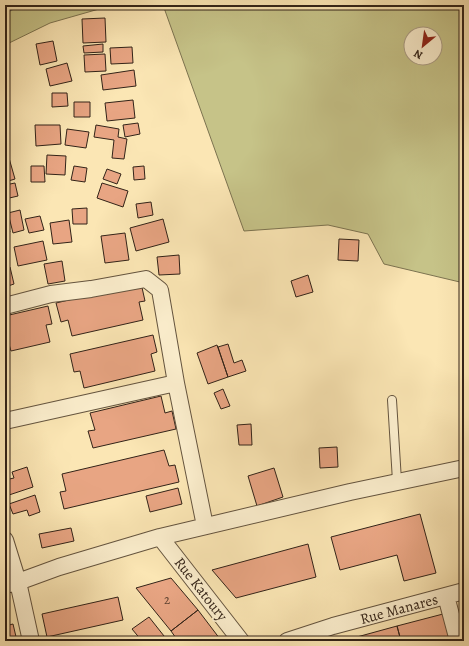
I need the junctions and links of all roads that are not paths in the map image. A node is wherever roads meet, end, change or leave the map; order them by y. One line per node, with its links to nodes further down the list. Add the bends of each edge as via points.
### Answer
1 (5, 306): 2 (street, via 51,294 146,279 160,290)
2 (176, 383): 4 (street); 7 (street)
3 (392, 400): 6 (lane)
4 (5, 421)
5 (464, 468): 6 (street)
6 (397, 481): 7 (street)
7 (205, 526): 8 (street)
8 (160, 537): 10 (street); 14 (street, Rue Katoury)
9 (5, 540): 10 (street)
10 (11, 584): 13 (street)
11 (464, 591): 12 (street, Rue Manares)
12 (446, 596): 15 (street, Rue Manares); 16 (street)
13 (31, 641)
14 (241, 641)
15 (287, 641)
16 (458, 641)

